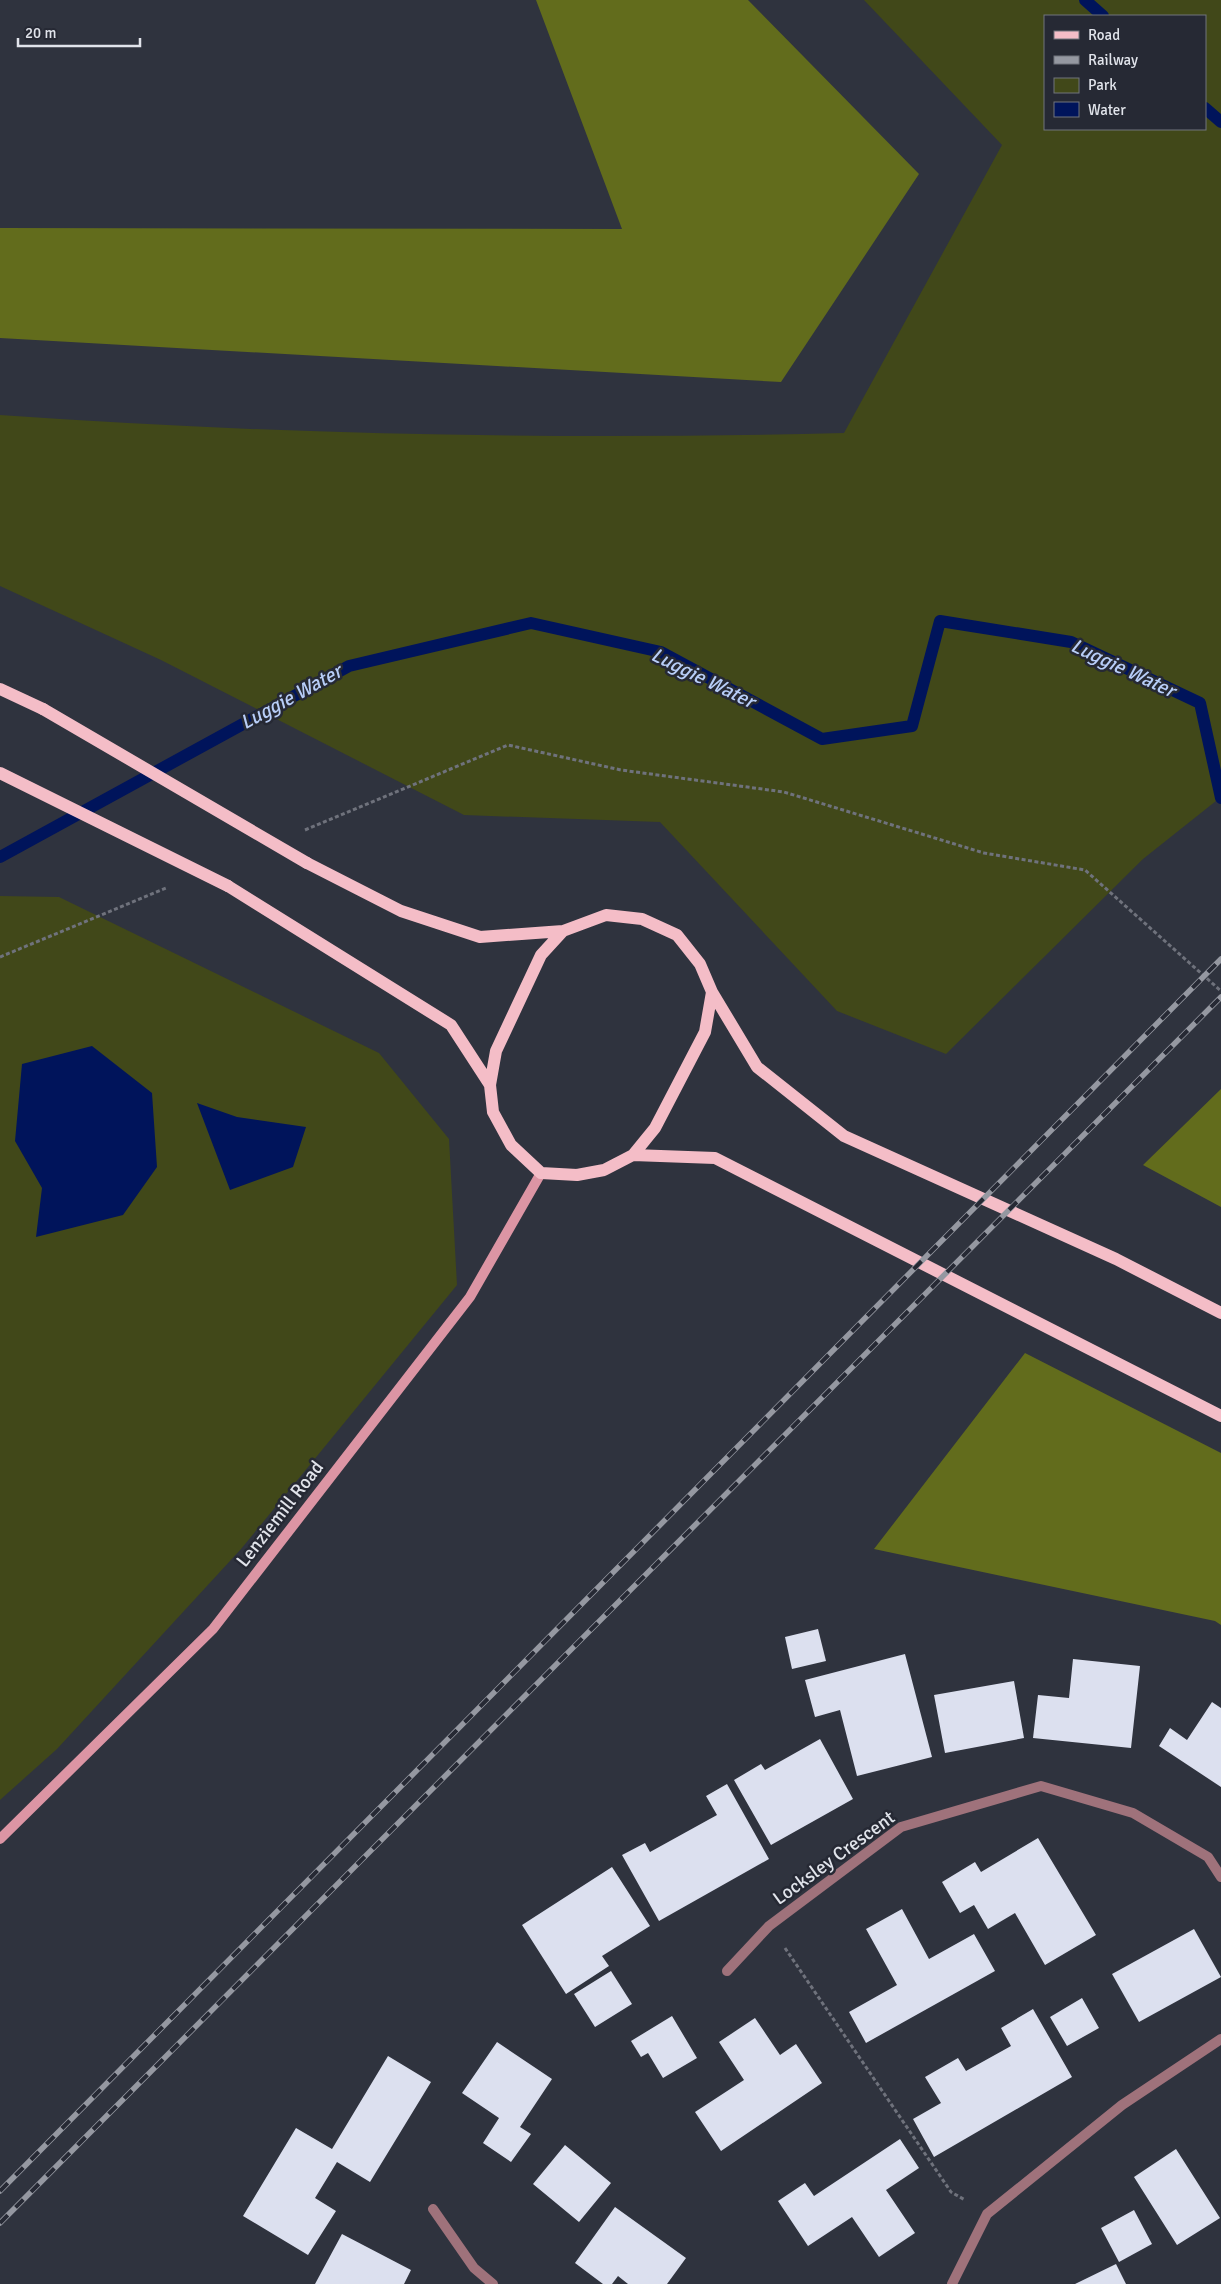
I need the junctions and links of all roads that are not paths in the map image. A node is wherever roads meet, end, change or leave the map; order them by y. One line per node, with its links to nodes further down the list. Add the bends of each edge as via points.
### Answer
1 (0, 689): 3 (main road, bridge, via 42,709 307,863 401,911 480,937)
2 (0, 773): 5 (main road, bridge, via 228,886 451,1025)
3 (563, 931): 4 (main road, via 606,915 642,919 677,935 700,964); 5 (main road, via 541,955 496,1051)
4 (712, 992): 6 (main road, via 705,1032 655,1128); 8 (main road, via 757,1067 844,1136 1116,1259)
5 (490, 1085): 7 (main road, via 493,1112 510,1145)
6 (634, 1155): 7 (main road, via 604,1170 577,1175); 9 (main road, via 715,1158)
7 (541, 1173): 10 (main road, Lenziemill Road, via 470,1297 214,1629)
8 (1221, 1313)
9 (1221, 1416)
10 (0, 1839)
11 (1221, 1877): 12 (street, Locksley Crescent, via 1208,1857 1133,1813 1041,1786 901,1827 770,1926)
12 (727, 1971)
13 (1221, 2039): 16 (street, via 1122,2105 987,2214)
14 (432, 2209): 15 (street, via 474,2268)
15 (493, 2284)
16 (952, 2284)

